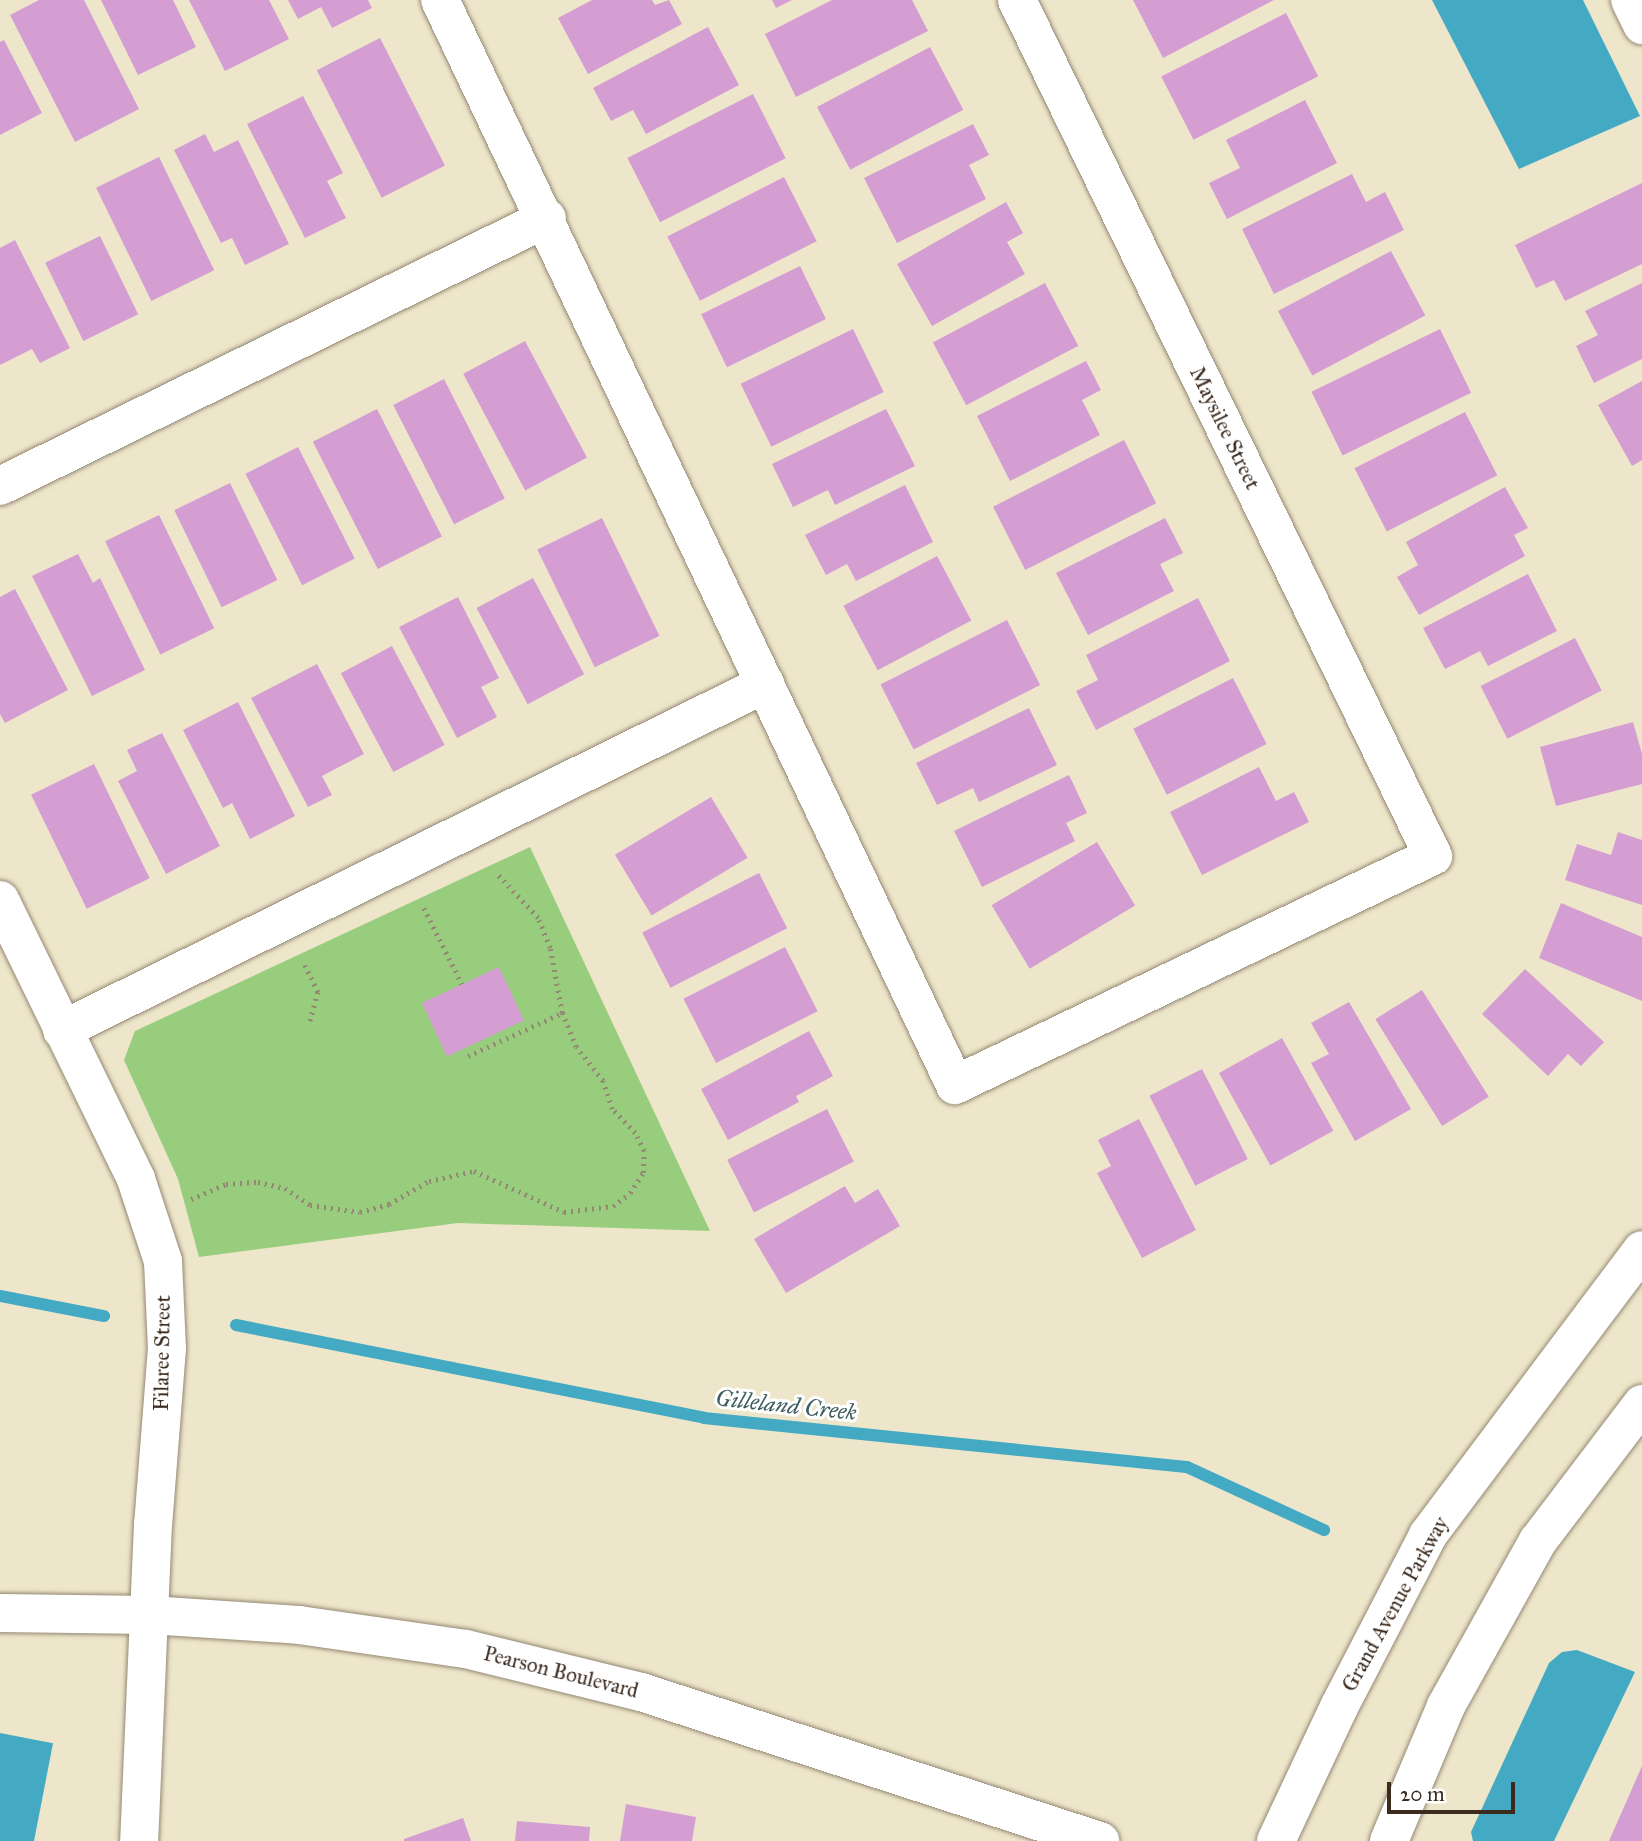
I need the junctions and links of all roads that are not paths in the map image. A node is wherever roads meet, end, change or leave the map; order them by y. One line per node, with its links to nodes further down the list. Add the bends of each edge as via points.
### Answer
1 (440, 0): 5 (street)
2 (1017, 0): 7 (street, Maysilee Street, via 1433,856 955,1085)
3 (1630, 0): 4 (street)
4 (1642, 25)
5 (547, 218): 6 (street); 7 (street)
6 (0, 486)
7 (765, 684): 9 (street)
8 (0, 900): 9 (street, Filaree Street)
9 (62, 1030): 13 (street, Filaree Street, via 136,1179 163,1261 167,1348)
10 (1642, 1250): 16 (street, Grand Avenue Parkway, via 1428,1535)
11 (1642, 1404): 17 (street, via 1538,1541 1446,1706)
12 (0, 1613): 13 (street, Pearson Boulevard)
13 (150, 1615): 14 (street, Filaree Street); 15 (street, Pearson Boulevard, via 299,1625 466,1649 641,1692)
14 (139, 1841)
15 (1100, 1841)
16 (1276, 1841)
17 (1389, 1841)

